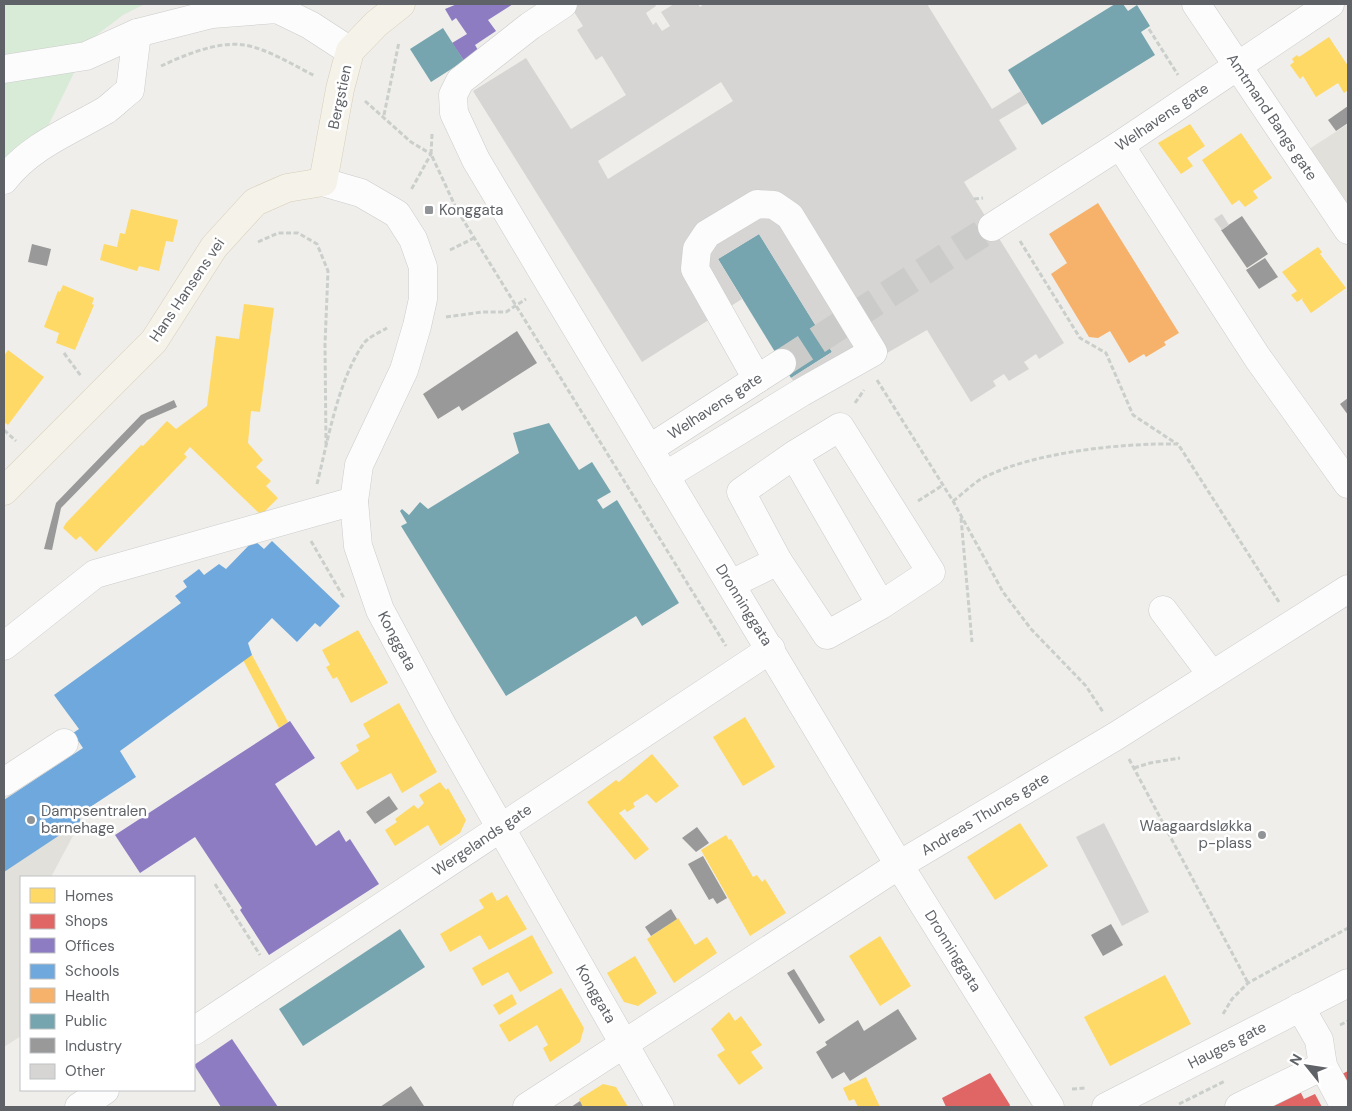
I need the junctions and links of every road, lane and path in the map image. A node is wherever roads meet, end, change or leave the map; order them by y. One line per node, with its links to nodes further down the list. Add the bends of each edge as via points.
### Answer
1 (401, 4): 8 (main road, Bergstien)
2 (563, 4): 13 (street, via 460,81)
3 (1196, 4): 9 (street, Amtmand Bangs gate)
4 (1329, 4): 9 (street, Welhavens gate)
5 (1149, 29): 15 (path)
6 (137, 33): 8 (street, via 212,14 277,9 310,25); 10 (street, via 86,56); 12 (street)
7 (399, 41): 16 (path)
8 (350, 51): 20 (main road, Bergstien)
9 (1237, 67): 15 (street, Welhavens gate); 24 (street, Amtmand Bangs gate)
10 (4, 69)
11 (318, 77): 12 (path, via 244,44 219,46 180,57 155,69)
12 (130, 90): 19 (street, via 108,109 56,136 14,166)
13 (454, 95): 18 (path, via 432,116); 28 (street, Dronninggata, via 454,113 476,160)
14 (361, 97): 16 (path)
15 (1193, 97): 17 (street, Welhavens gate)
16 (384, 115): 18 (path, via 411,142)
17 (1120, 145): 23 (street, Welhavens gate); 41 (street, via 1257,357)
18 (431, 154): 22 (path); 25 (path)
19 (4, 180)
20 (323, 182): 22 (street, Konggata, via 361,193); 42 (main road, Hans Hansens vei, via 286,188 256,202 214,247 154,341)
21 (974, 199): 23 (path, via 992,198)
22 (397, 214): 43 (street, Konggata, via 413,239 423,267 423,299 404,370 358,464)
23 (999, 223): 36 (path, via 1080,338 1106,353 1133,415)
24 (1348, 230)
25 (474, 238): 27 (path); 29 (path)
26 (253, 244): 38 (path, via 278,233 298,232 317,244 328,271)
27 (450, 250)
28 (550, 284): 29 (path); 37 (street, Dronninggata)
29 (516, 305): 30 (path, via 506,312); 55 (path)
30 (442, 318)
31 (782, 363): 33 (street, Welhavens gate)
32 (874, 374): 44 (path)
33 (756, 379): 37 (street, Welhavens gate); 40 (street, via 695,269 697,249 707,234 757,204 774,205 790,216 873,352)
34 (869, 382): 35 (path)
35 (840, 427): 39 (street); 49 (street, via 931,572)
36 (1178, 444): 44 (path, via 1109,446 1033,460 983,478); 51 (path)
37 (649, 449): 40 (street, Dronninggata)
38 (326, 450)
39 (794, 455): 46 (street, via 741,492); 49 (street)
40 (665, 476): 47 (street, Dronninggata)
41 (1348, 484)
42 (4, 491)
43 (354, 500): 53 (street, via 95,574); 63 (street, Konggata, via 358,546 380,610)
44 (953, 501): 45 (path)
45 (961, 514): 52 (path); 57 (path, via 1003,592 1031,629 1086,686)
46 (778, 561): 47 (street); 49 (street, via 827,635)
47 (731, 584): 54 (street, Dronninggata)
48 (1348, 589): 51 (street, Andreas Thunes gate)
49 (881, 605)
50 (1163, 610): 56 (street)
51 (1292, 624): 56 (street, Andreas Thunes gate)
52 (972, 642)
53 (4, 646)
54 (771, 649): 55 (street, Wergelands gate); 64 (street, Dronninggata)
55 (740, 669): 63 (street, Wergelands gate)
56 (1212, 675): 64 (street, Andreas Thunes gate, via 1116,736)
57 (1104, 712)
58 (64, 743): 62 (street)
59 (1125, 752): 61 (path)
60 (1180, 758): 61 (path)
61 (1134, 768): 68 (path)
62 (4, 782)
63 (500, 828): 67 (street, Wergelands gate); 73 (street, Konggata)
64 (899, 864): 73 (street, Andreas Thunes gate); 77 (street, Dronninggata)
65 (215, 884): 67 (path)
66 (1348, 928): 68 (path)
67 (274, 977): 72 (street, Wergelands gate)
68 (1248, 983): 71 (path)
69 (1348, 983): 70 (street, Hauges gate)
70 (1300, 1007): 74 (street, via 1319,1040); 76 (street, Hauges gate)
71 (1220, 1017)
72 (195, 1030)
73 (624, 1042): 79 (street, Andreas Thunes gate); 80 (street, Konggata)
74 (1323, 1066): 81 (street); 82 (street)
75 (103, 1091): 78 (street)
76 (1099, 1096): 77 (path, via 1085,1088)
77 (1058, 1098)
78 (79, 1107)
79 (527, 1107)
80 (660, 1107)
81 (1239, 1107)
82 (1344, 1107)

